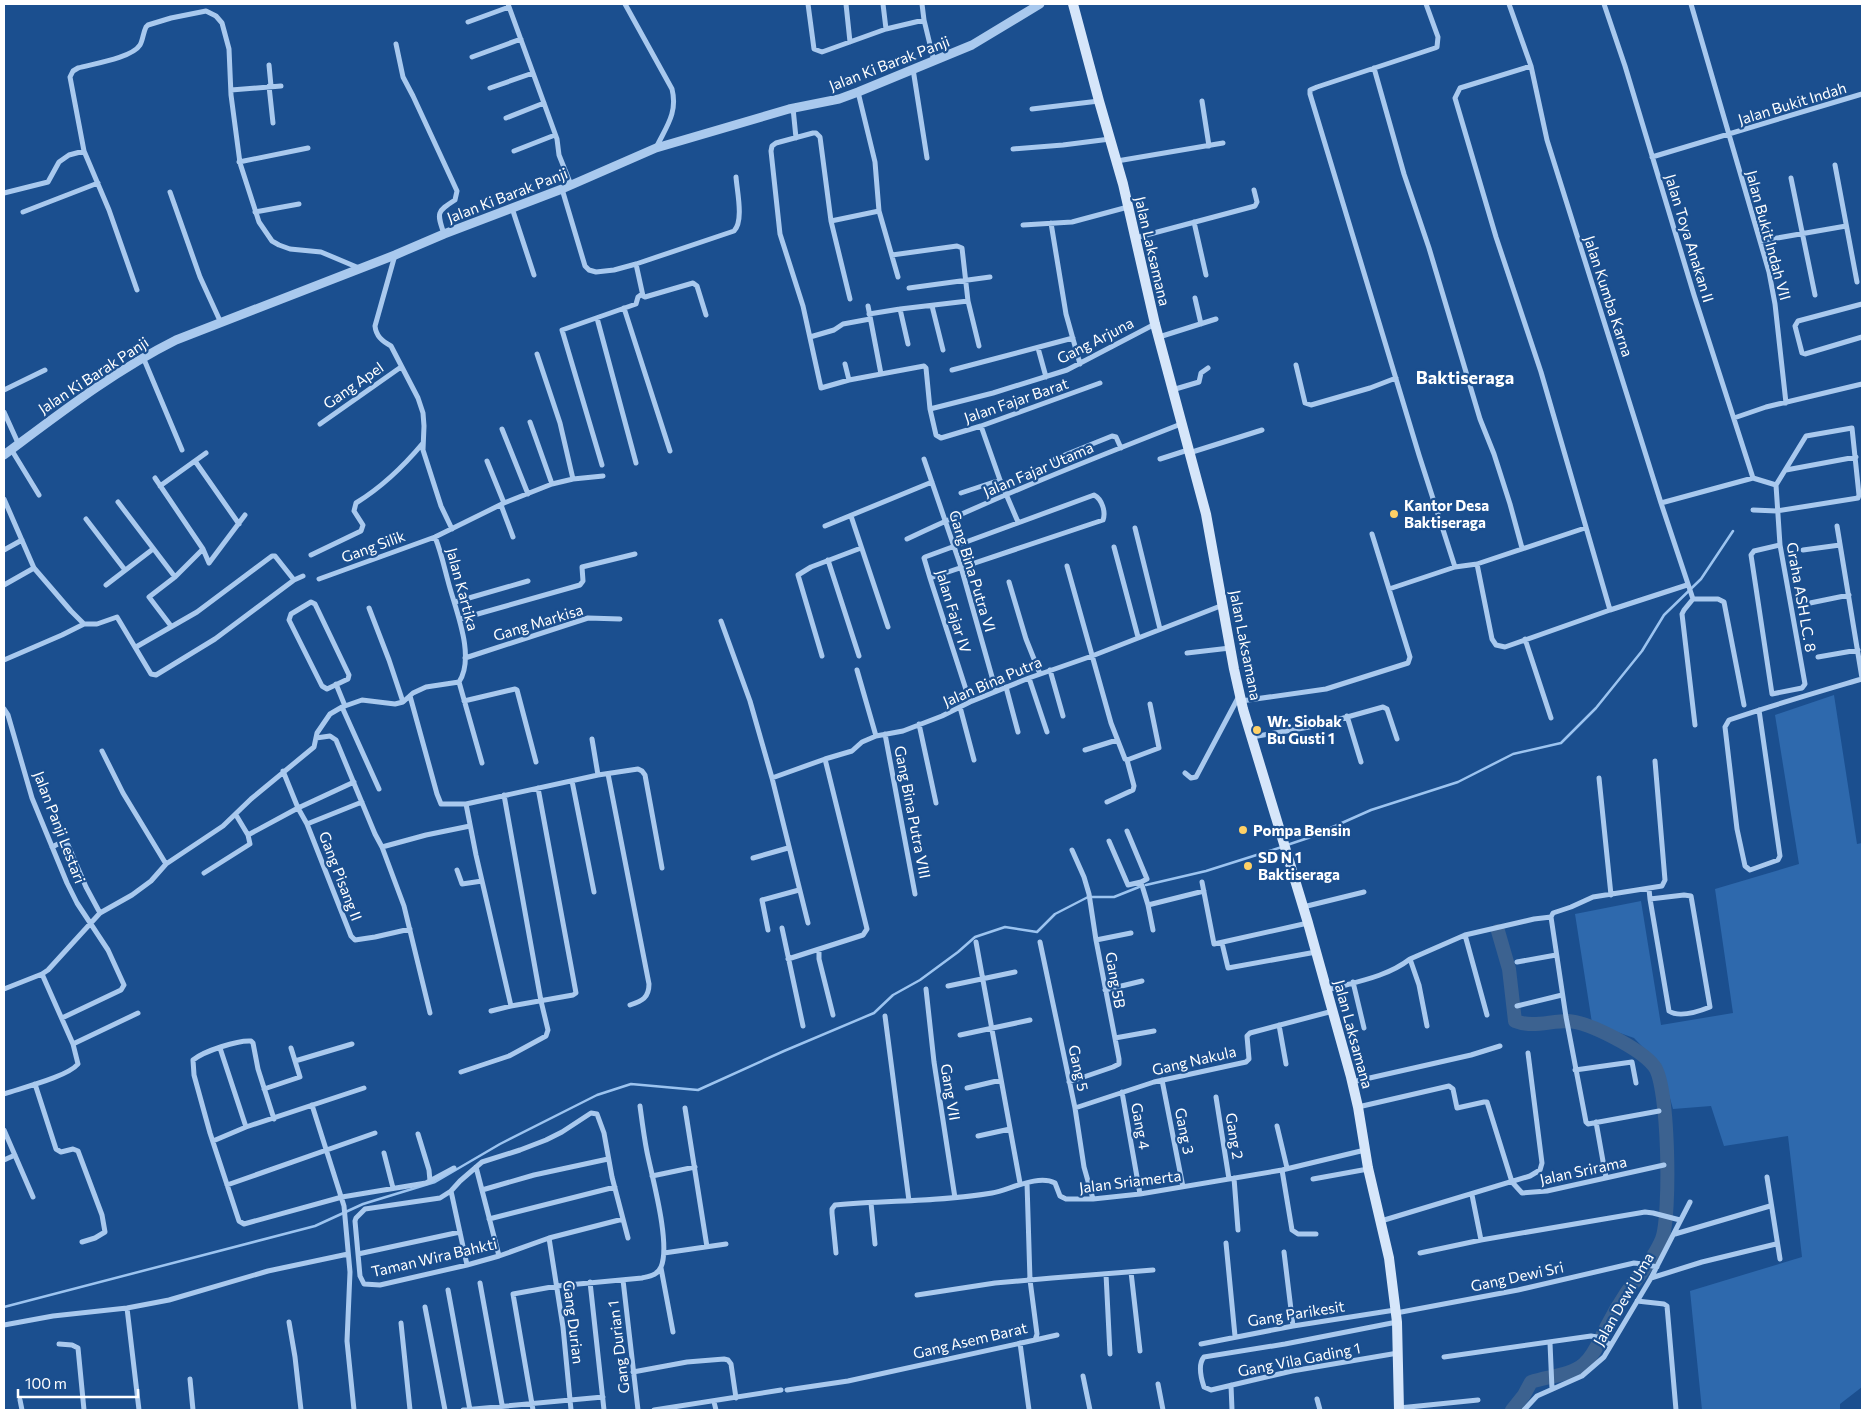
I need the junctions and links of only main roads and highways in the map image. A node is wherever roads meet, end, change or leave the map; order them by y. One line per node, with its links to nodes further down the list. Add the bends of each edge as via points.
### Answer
1 (1073, 4): 2 (main road, Jalan Laksamana, via 1117,161 1158,338 1206,514 1240,698 1308,923 1358,1107 1389,1258 1396,1315)
2 (1399, 1409)

